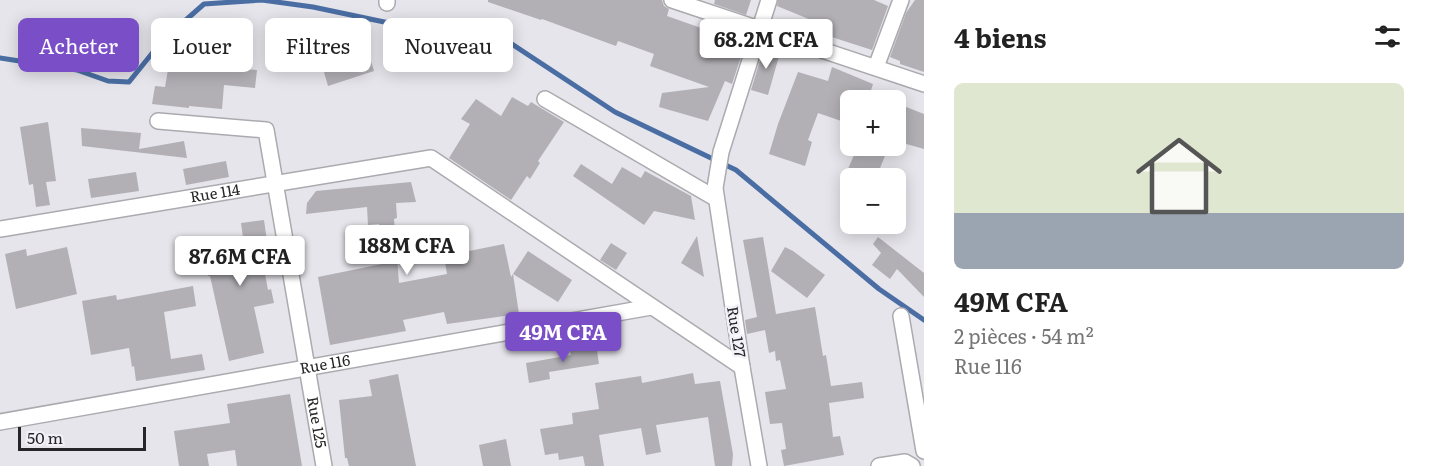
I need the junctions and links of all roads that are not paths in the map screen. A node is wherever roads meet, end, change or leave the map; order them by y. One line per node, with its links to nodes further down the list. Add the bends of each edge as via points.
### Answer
1 (672, 0): 4 (street)
2 (769, 0): 4 (street, Rue 127)
3 (901, 0): 5 (street)
4 (759, 29): 5 (street); 10 (street, Rue 127, via 722,152)
5 (876, 68): 6 (street)
6 (924, 84)
7 (545, 99): 10 (street)
8 (158, 121): 9 (street, Rue 125, via 266,130)
9 (275, 183): 11 (street, Rue 114); 12 (street, Rue 114, via 430,158); 14 (street, Rue 125)
10 (715, 198): 15 (street, Rue 127)
11 (0, 228)
12 (651, 307): 14 (street, Rue 116); 15 (street)
13 (901, 316): 17 (street)
14 (307, 368): 16 (street, Rue 116); 18 (street, Rue 125)
15 (742, 368): 19 (street, Rue 127)
16 (0, 422)
17 (924, 451)
18 (324, 466)
19 (759, 466)
20 (879, 466): 21 (street, via 905,462)
21 (912, 466)

